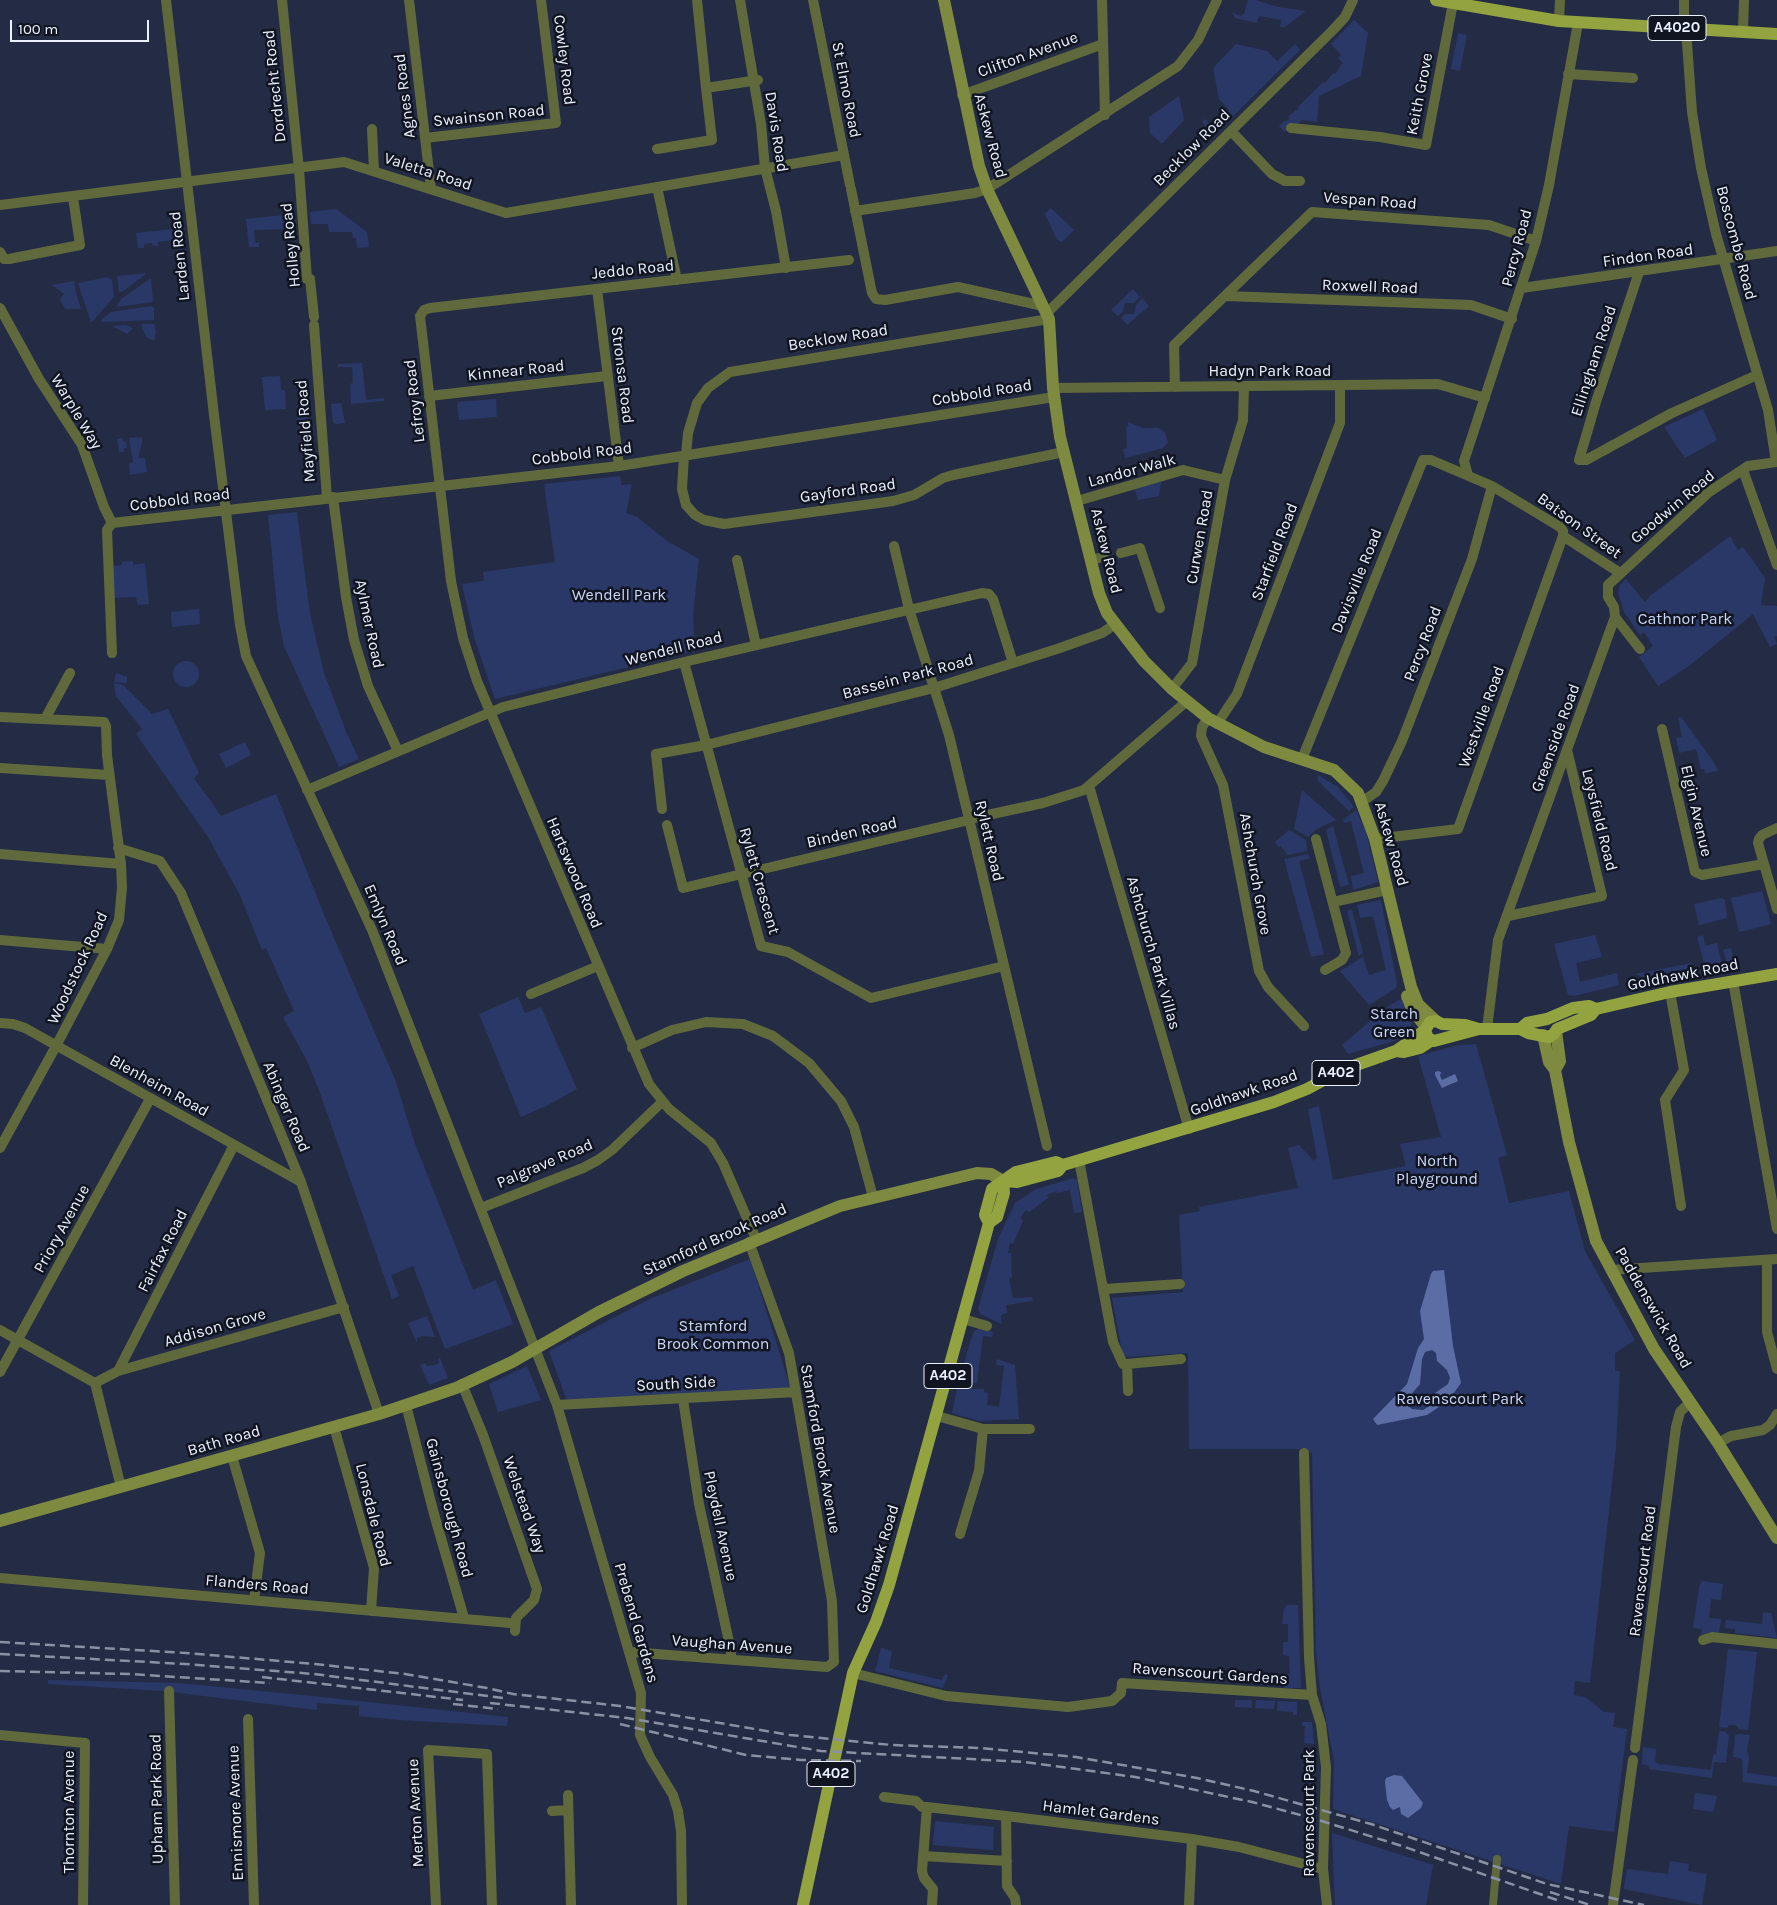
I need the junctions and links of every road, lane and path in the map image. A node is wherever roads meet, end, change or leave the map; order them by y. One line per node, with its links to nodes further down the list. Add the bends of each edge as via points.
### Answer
1 (166, 0): 41 (street, Larden Road)
2 (282, 0): 38 (street, Dordrecht Road)
3 (409, 0): 34 (street, Agnes Road)
4 (541, 0): 30 (street, Cowley Road)
5 (697, 0): 27 (street)
6 (740, 0): 26 (street, Davis Road)
7 (813, 0): 36 (street, St Elmo Road)
8 (944, 0): 28 (main road, Askew Road)
9 (1102, 0): 23 (street)
10 (1217, 0): 29 (street, via 1198,40 1178,66)
11 (1353, 0): 33 (street, Becklow Road, via 1345,17 1333,30)
12 (1436, 0): 16 (main road, A4020)
13 (1560, 0): 18 (street)
14 (1684, 0): 20 (street, Boscombe Road)
15 (1744, 0): 21 (street)
16 (1453, 3): 17 (main road, A4020); 31 (street, Keith Grove, via 1426,145)
17 (1495, 6): 18 (main road, A4020)
18 (1559, 21): 19 (main road, A4020)
19 (1578, 23): 20 (main road, A4020); 24 (street, Percy Road)
20 (1685, 29): 21 (main road, A4020); 52 (street, Boscombe Road, via 1696,143)
21 (1743, 31): 22 (main road, A4020)
22 (1777, 34)
23 (1103, 44): 28 (street, Clifton Avenue); 29 (street)
24 (1568, 74): 25 (street); 48 (street, Percy Road)
25 (1633, 78)
26 (756, 80): 27 (street); 37 (street, Davis Road)
27 (706, 88): 35 (street, via 712,140)
28 (962, 94): 44 (main road, Askew Road)
29 (1105, 114): 44 (street)
30 (556, 123): 34 (street, Swainson Road)
31 (1291, 128)
32 (372, 129): 39 (street)
33 (1231, 131): 40 (street, via 1272,174 1285,181); 61 (street, Becklow Road)
34 (425, 138): 43 (street, Agnes Road)
35 (657, 149)
36 (844, 155): 37 (street, Valetta Road); 47 (street, St Elmo Road)
37 (765, 168): 42 (street, Valetta Road); 53 (street, Davis Road)
38 (299, 169): 39 (street, Valetta Road, via 344,162); 41 (street, Valetta Road); 63 (street, Holley Road, via 307,279 310,279)
39 (374, 171): 43 (street, Valetta Road)
40 (1300, 181)
41 (187, 182): 45 (street, Valetta Road); 83 (street, Larden Road)
42 (657, 187): 43 (street, Valetta Road, via 506,213); 55 (street)
43 (431, 188)
44 (987, 189): 47 (street); 61 (main road, Askew Road)
45 (73, 197): 46 (street, Valetta Road); 50 (street, via 80,245 9,259 4,259)
46 (0, 205)
47 (855, 211): 61 (street, St Elmo Road, via 872,294 876,300 958,286)
48 (1536, 241): 56 (street, Percy Road); 58 (street, Vespan Road, via 1489,225 1312,212)
49 (1777, 251): 52 (street, Findon Road)
50 (0, 252)
51 (849, 260): 53 (street, Jeddo Road)
52 (1723, 260): 54 (street, Findon Road); 64 (street, Boscombe Road)
53 (786, 268): 55 (street, Jeddo Road)
54 (1639, 272): 56 (street, Findon Road); 64 (street, Ellingham Road, via 1579,460 1586,460 1672,413)
55 (677, 280): 57 (street, Jeddo Road)
56 (1522, 288): 62 (street, Percy Road)
57 (597, 289): 60 (street, Jeddo Road, via 430,308); 65 (street, Stronsa Road)
58 (1226, 296): 62 (street, Roxwell Road, via 1471,305); 68 (street, Vespan Road, via 1174,346)
59 (0, 308): 84 (street, Warple Way, via 39,379 82,445)
60 (422, 312): 70 (street, Lefroy Road, via 420,322)
61 (1046, 313): 69 (main road, Askew Road); 73 (street, Becklow Road, via 730,372 708,388 697,403)
62 (1512, 319): 71 (street, Percy Road)
63 (318, 364): 81 (street, Mayfield Road)
64 (1757, 374): 74 (street, Boscombe Road, via 1768,410)
65 (607, 376): 70 (street, Kinnear Road); 75 (street, Stronsa Road)
66 (1244, 386): 67 (street, Hadyn Park Road); 68 (street, Hadyn Park Road); 78 (street, Curwen Road, via 1242,420)
67 (1340, 386): 71 (street, Hadyn Park Road, via 1438,384); 107 (street, Starfield Road, via 1340,423 1237,694)
68 (1175, 387): 69 (street, Hadyn Park Road)
69 (1053, 393): 72 (main road, Askew Road); 73 (street, Cobbold Road)
70 (429, 396): 79 (street, Lefroy Road)
71 (1485, 398): 77 (street, Percy Road, via 1464,461)
72 (1064, 452): 73 (street, Gayford Road, via 952,475 914,495 893,501 724,524 704,520 686,505 682,489); 82 (main road, Askew Road)
73 (685, 455): 75 (street, Cobbold Road)
74 (1777, 462): 76 (street, Goodwin Road, via 1748,466)
75 (619, 466): 79 (street, Cobbold Road)
76 (1743, 470): 89 (street); 90 (street, Goodwin Road, via 1710,492)
77 (1468, 474): 80 (street, Batson Street); 112 (street, Davisville Road, via 1428,459 1420,464)
78 (1225, 480): 82 (street, Landor Walk, via 1183,470); 102 (street, Curwen Road, via 1192,663)
79 (440, 485): 81 (street, Cobbold Road); 104 (street, Hartswood Road, via 458,619)
80 (1492, 486): 85 (street, Batson Street, via 1560,527); 117 (street, Percy Road, via 1472,559 1402,741 1376,792)
81 (330, 498): 83 (street, Cobbold Road); 111 (street, Aylmer Road, via 354,640 368,686)
82 (1077, 501): 94 (main road, Askew Road, via 1097,559 1099,593)
83 (226, 509): 84 (street, Cobbold Road); 116 (street, Emlyn Road, via 246,656)
84 (112, 523): 97 (street, via 106,530)
85 (1563, 536): 90 (street, Batson Street); 122 (street, Westville Road, via 1458,829)
86 (894, 546): 92 (street, Rylett Road)
87 (1121, 553): 91 (street, via 1140,548)
88 (737, 560): 95 (street)
89 (1777, 565)
90 (1620, 573): 93 (street, via 1611,580 1607,591)
91 (1160, 608)
92 (910, 609): 95 (street, Wendell Road); 99 (street, Wendell Road, via 989,594); 101 (street, Rylett Road)
93 (1614, 616): 96 (street); 110 (street, Greenside Road)
94 (1114, 625): 99 (street, Bassein Park Road, via 1102,633); 102 (main road, Askew Road)
95 (756, 645): 98 (street, Wendell Road)
96 (1640, 649)
97 (112, 653)
98 (684, 662): 104 (street, Wendell Road); 109 (street, Rylett Crescent)
99 (1013, 663): 101 (street, Bassein Park Road)
100 (70, 673): 106 (street)
101 (934, 688): 109 (street, Bassein Park Road); 119 (street, Rylett Road, via 949,734)
102 (1172, 689): 103 (main road, Askew Road)
103 (1187, 701): 107 (main road, Askew Road); 115 (street, Binden Road)
104 (489, 712): 111 (street, Wendell Road); 136 (street, Hartswood Road)
105 (0, 717): 106 (street)
106 (45, 718): 114 (street, Woodstock Road, via 100,721 106,726)
107 (1212, 721): 112 (main road, Askew Road, via 1264,747); 146 (street, Ashchurch Grove, via 1201,736 1223,786 1259,971 1268,987)
108 (1662, 730): 127 (street, Elgin Avenue, via 1695,872 1702,876)
109 (706, 744): 118 (street, Bassein Park Road, via 656,754); 128 (street, Rylett Crescent)
110 (1567, 750): 133 (street, Greenside Road); 133 (street, Leysfield Road, via 1602,896)
111 (398, 751): 116 (street, Wendell Road)
112 (1302, 759): 117 (main road, Askew Road, via 1338,773)
113 (0, 768): 114 (street)
114 (109, 775): 124 (street, Woodstock Road)
115 (1089, 786): 119 (street, Binden Road, via 1043,803); 157 (street, Ashchurch Park Villas)
116 (307, 790): 166 (street, Emlyn Road, via 376,939)
117 (1363, 801): 122 (main road, Askew Road)
118 (662, 809)
119 (969, 820): 128 (street, Binden Road); 137 (street, Rylett Road)
120 (667, 825): 128 (street, Binden Road, via 683,888)
121 (1777, 828): 127 (street, via 1759,838)
122 (1375, 838): 130 (main road, Askew Road)
123 (1316, 839): 131 (street)
124 (118, 848): 126 (street, Woodstock Road); 163 (street, Abinger Road, via 160,861 181,892)
125 (0, 854): 126 (street)
126 (121, 864): 135 (street, Woodstock Road, via 120,920)
127 (1764, 864): 129 (street)
128 (741, 874): 137 (street, Rylett Crescent, via 761,946 788,952 871,998)
129 (1774, 888): 132 (street)
130 (1387, 890): 131 (street); 149 (main road, Askew Road, via 1411,987 1406,997 1417,1018)
131 (1333, 902): 138 (street, via 1346,953 1342,960)
132 (1777, 909)
133 (1508, 916): 147 (street, Greenside Road, via 1498,941)
134 (0, 940): 135 (street)
135 (106, 949): 152 (street, Woodstock Road)
136 (598, 966): 142 (street); 153 (street, Hartswood Road)
137 (1004, 966): 159 (street, Rylett Road)
138 (1325, 970)
139 (1777, 974): 140 (main road, Goldhawk Road)
140 (1732, 982): 141 (main road, Goldhawk Road); 167 (street)
141 (1670, 992): 143 (main road, Goldhawk Road); 165 (street, via 1684,1070 1665,1100)
142 (531, 994)
143 (1596, 1009): 144 (main road, Goldhawk Road, via 1589,1006 1573,1008); 150 (main road, Goldhawk Road, via 1591,1015)
144 (1546, 1019): 148 (main road, Goldhawk Road, via 1527,1023); 150 (main road, via 1554,1021); 151 (main road, via 1539,1026)
145 (0, 1023): 152 (street, Blenheim Road, via 25,1028)
146 (1304, 1026)
147 (1483, 1029): 148 (main road, Goldhawk Road); 149 (main road, Goldhawk Road, via 1466,1034)
148 (1520, 1029): 151 (main road, Goldhawk Road)
149 (1434, 1030): 157 (main road, Goldhawk Road / A402, via 1420,1048 1396,1051 1342,1070 1278,1100)
150 (1556, 1030): 151 (main road, Goldhawk Road, via 1549,1037); 154 (main road, Paddenswick Road, via 1560,1061)
151 (1542, 1035): 154 (main road, Paddenswick Road, via 1549,1062)
152 (56, 1046): 155 (street, Blenheim Road); 160 (street, Woodstock Road)
153 (632, 1048): 156 (street, Hartswood Road, via 649,1084); 164 (street, via 672,1030 706,1022 743,1024 773,1036 812,1067 841,1101 854,1127)
154 (1555, 1070): 170 (main road, Paddenswick Road, via 1582,1195 1596,1241)
155 (150, 1099): 158 (street, Blenheim Road); 177 (street, Priory Avenue)
156 (662, 1102): 166 (street, Palgrave Road, via 598,1160); 168 (street, Hartswood Road, via 711,1144 723,1163)
157 (1189, 1129): 161 (main road, Goldhawk Road / A402)
158 (234, 1145): 163 (street, Blenheim Road); 182 (street, Fairfax Road)
159 (1047, 1146)
160 (0, 1148)
161 (1079, 1160): 162 (main road, Goldhawk Road / A402, via 1063,1165 1058,1171 1017,1182); 172 (street, via 1088,1224)
162 (1004, 1181): 164 (main road, Stamford Brook Road, via 991,1174 978,1173); 174 (main road, Goldhawk Road / A402, via 1004,1193 998,1213 989,1224)
163 (301, 1182): 173 (street, Abinger Road)
164 (873, 1197): 168 (main road, Stamford Brook Road, via 819,1213)
165 (1681, 1206)
166 (480, 1208): 178 (street, Emlyn Road)
167 (1777, 1229)
168 (752, 1240): 178 (main road, Stamford Brook Road, via 626,1299); 187 (street, Stamford Brook Avenue, via 789,1353)
169 (1772, 1259): 170 (street); 181 (street, via 1767,1332)
170 (1611, 1270): 189 (main road, Paddenswick Road, via 1654,1349)
171 (1180, 1284): 172 (street)
172 (1104, 1289): 180 (street, via 1113,1342 1122,1364)
173 (344, 1307): 182 (street, Addison Grove); 192 (street, Abinger Road)
174 (963, 1319): 175 (street); 194 (main road, Goldhawk Road / A402)
175 (987, 1326)
176 (0, 1330): 177 (street)
177 (19, 1341): 183 (street, Priory Avenue); 184 (street)
178 (536, 1350): 185 (main road, Stamford Brook Road); 191 (street, Prebend Gardens)
179 (1181, 1359): 180 (street)
180 (1126, 1364): 186 (street)
181 (1777, 1369)
182 (118, 1371): 184 (street, Addison Grove)
183 (0, 1372)
184 (95, 1383): 201 (street)
185 (459, 1386): 190 (main road, Bath Road); 209 (street, Welstead Way, via 483,1435 537,1589 534,1600 518,1616)
186 (1128, 1391)
187 (796, 1392): 188 (street, South Side); 214 (street, Stamford Brook Avenue, via 832,1601 834,1660)
188 (683, 1399): 191 (street, South Side); 213 (street, Pleydell Avenue, via 699,1504)
189 (1690, 1402): 198 (main road, Paddenswick Road); 220 (street, Ravenscourt Road, via 1680,1412 1676,1427)
190 (406, 1405): 192 (main road, Bath Road); 208 (street, Gainsborough Road)
191 (556, 1405): 212 (street, Prebend Gardens)
192 (379, 1414): 195 (main road, Bath Road)
193 (1777, 1414): 198 (street, via 1763,1430 1731,1436)
194 (937, 1416): 196 (street); 215 (main road, Goldhawk Road / A402, via 881,1609)
195 (334, 1427): 200 (main road, Bath Road); 207 (street, Lonsdale Road, via 374,1568)
196 (983, 1429): 197 (street); 203 (street, via 979,1471)
197 (1030, 1429)
198 (1718, 1443): 204 (main road, Paddenswick Road)
199 (1304, 1453): 217 (street, Ravenscourt Park)
200 (232, 1456): 201 (main road, Bath Road); 206 (street, via 260,1553)
201 (121, 1487): 202 (main road, Bath Road)
202 (0, 1521)
203 (960, 1534)
204 (1777, 1538)
205 (0, 1578): 206 (street, Flanders Road)
206 (254, 1600): 207 (street, Flanders Road)
207 (371, 1611): 208 (street, Flanders Road)
208 (464, 1618): 209 (street, Flanders Road)
209 (514, 1626)
210 (1703, 1640): 211 (street, via 1712,1637)
211 (1777, 1644)
212 (630, 1652): 213 (street, Vaughan Avenue); 239 (street, Prebend Gardens, via 642,1702 640,1735 673,1795 678,1811 682,1831)
213 (731, 1659): 214 (street, Vaughan Avenue)
214 (831, 1666)
215 (853, 1673): 217 (street, Ravenscourt Gardens, via 946,1696 1068,1707 1112,1702 1121,1694 1122,1683); 240 (main road, Goldhawk Road / A402)
216 (169, 1691): 234 (street, Upham Park Road)
217 (1312, 1695): 232 (street, Ravenscourt Park, via 1321,1724 1325,1759)
218 (248, 1720): 235 (street, Ennismore Avenue)
219 (0, 1736): 233 (street, Thornton Avenue, via 86,1743)
220 (1635, 1748)
221 (1633, 1760): 246 (street)
222 (568, 1795): 225 (street)
223 (884, 1797): 224 (street, Hamlet Gardens, via 916,1801)
224 (927, 1807): 227 (street, Hamlet Gardens); 229 (street)
225 (568, 1810): 226 (street); 238 (street)
226 (552, 1811)
227 (1006, 1816): 228 (street, Hamlet Gardens); 231 (street)
228 (1192, 1840): 232 (street, Hamlet Gardens, via 1240,1847); 243 (street)
229 (923, 1856): 231 (street); 241 (street, via 924,1878 933,1889)
230 (1497, 1859): 245 (street)
231 (1007, 1861): 242 (street, via 1008,1889)
232 (1323, 1869): 244 (street, Ravenscourt Park)
233 (83, 1905)
234 (175, 1905)
235 (254, 1905)
236 (436, 1905): 237 (street, Merton Avenue, via 428,1750 487,1754)
237 (492, 1905)
238 (570, 1905)
239 (682, 1905)
240 (803, 1905)
241 (932, 1905)
242 (1016, 1905)
243 (1189, 1905)
244 (1327, 1905)
245 (1493, 1905)
246 (1613, 1905)

